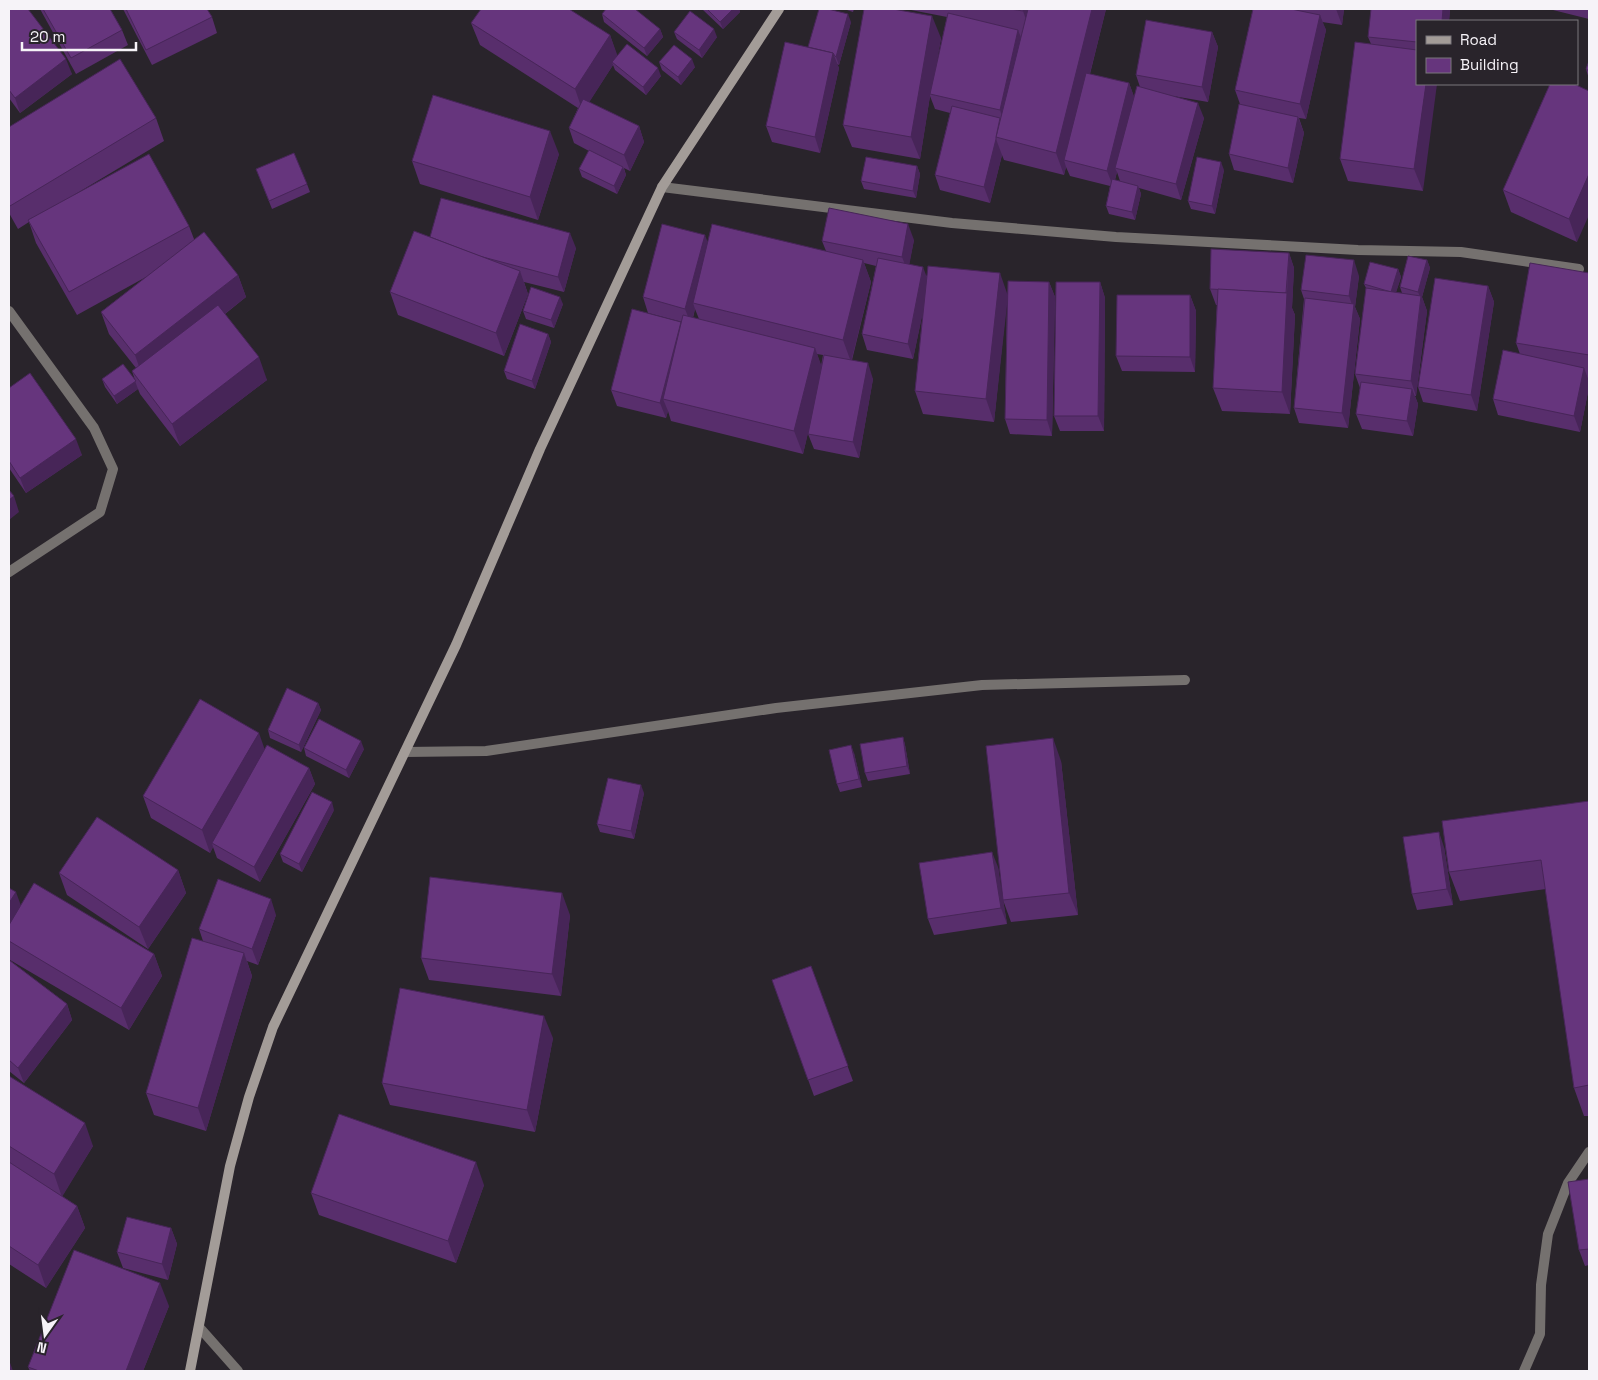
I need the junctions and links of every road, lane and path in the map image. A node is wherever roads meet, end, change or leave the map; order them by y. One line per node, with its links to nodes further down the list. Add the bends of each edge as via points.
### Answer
1 (779, 9): 2 (street)
2 (662, 187): 3 (street, via 952,223 1116,237 1461,252); 7 (street, via 540,448 456,645)
3 (1579, 269)
4 (9, 311): 5 (street, via 94,428 113,469 100,512)
5 (9, 572)
6 (1185, 680): 7 (street, via 982,685 776,708 486,751)
7 (405, 752): 9 (street, via 273,1027 230,1166)
8 (1589, 1152): 12 (street, via 1568,1184 1548,1234 1541,1285 1540,1334)
9 (199, 1327): 10 (street); 11 (street)
10 (190, 1371)
11 (238, 1371)
12 (1524, 1371)

